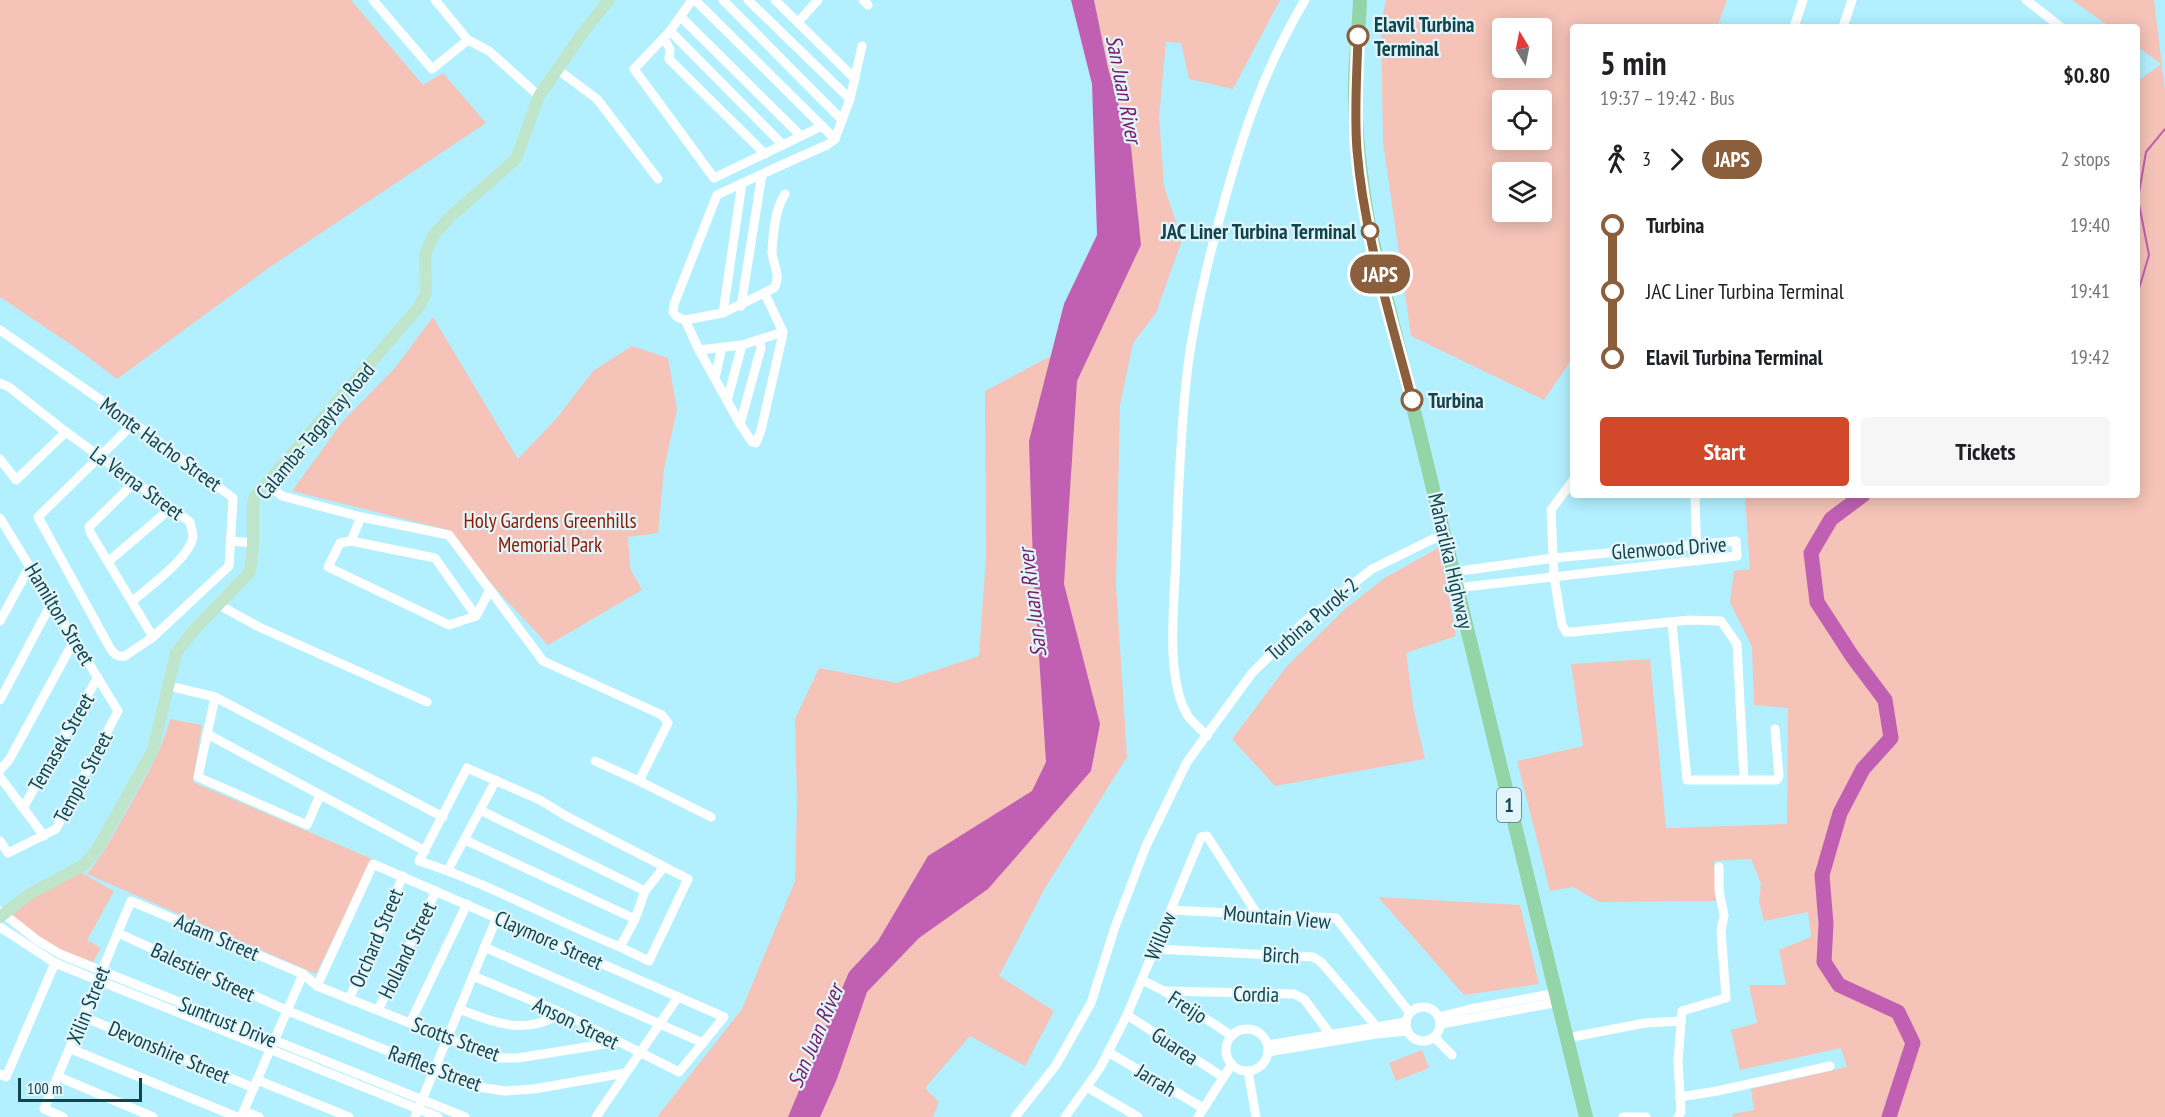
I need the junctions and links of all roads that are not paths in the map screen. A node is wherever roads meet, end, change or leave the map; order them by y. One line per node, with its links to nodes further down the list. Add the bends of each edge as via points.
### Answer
1 (373, 0): 22 (street, via 432,69)
2 (435, 0): 22 (street)
3 (693, 0): 16 (street); 29 (street)
4 (723, 0): 28 (street)
5 (748, 0): 27 (street)
6 (776, 0): 15 (street)
7 (793, 0): 15 (street)
8 (819, 0): 17 (street)
9 (1305, 0): 94 (street, via 1286,32 1248,119 1230,176 1198,310 1186,381 1173,647 1178,689 1188,716)
10 (1360, 0): 64 (highway, Maharlika Highway / 1, via 1355,85 1362,187 1377,265)
11 (1803, 0): 18 (street)
12 (1852, 0): 19 (street)
13 (2026, 0): 20 (street)
14 (607, 1): 24 (main road, Calamba-Tagaytay Road)
15 (784, 9): 17 (street)
16 (681, 17): 21 (street); 30 (street)
17 (798, 22): 25 (street)
18 (1795, 24)
19 (1844, 24)
20 (2057, 24)
21 (667, 35): 32 (street); 33 (street, via 669,59); 33 (street, via 634,69 714,178)
22 (468, 40): 26 (street, via 489,51)
23 (862, 46): 25 (street)
24 (557, 69): 26 (main road, Calamba-Tagaytay Road); 35 (street, via 597,99)
25 (855, 79): 27 (street)
26 (539, 96): 57 (main road, Calamba-Tagaytay Road, via 516,159 433,236 425,255 423,301)
27 (850, 99): 28 (street)
28 (842, 120): 31 (street)
29 (822, 126): 30 (street); 31 (street)
30 (801, 136): 32 (street)
31 (835, 139): 34 (street)
32 (783, 145): 33 (street)
33 (765, 154)
34 (762, 174): 36 (street); 39 (street)
35 (658, 179)
36 (742, 183): 40 (street); 41 (street, via 717,195 674,304 673,312)
37 (785, 194): 38 (street, via 779,204 772,253 777,283)
38 (765, 294): 39 (street); 43 (street)
39 (741, 306): 40 (street)
40 (723, 313): 41 (street)
41 (685, 320): 47 (street)
42 (0, 330): 51 (street, Monte Hacho Street)
43 (783, 332): 44 (street); 52 (street, via 756,443)
44 (760, 340): 45 (street); 52 (street)
45 (742, 345): 46 (street); 50 (street)
46 (722, 347): 47 (street); 48 (street)
47 (699, 350): 48 (street)
48 (715, 378): 50 (street)
49 (0, 383): 53 (street, La Verna Street)
50 (727, 400): 52 (street)
51 (134, 423): 54 (street); 66 (street, Monte Hacho Street, via 232,498)
52 (740, 424)
53 (66, 432): 54 (street, La Verna Street); 55 (street, via 16,480)
54 (100, 457): 56 (street, La Verna Street); 84 (street, Monte Hacho Street, via 38,517 116,655 125,656)
55 (0, 459)
56 (136, 481): 60 (street, La Verna Street); 71 (street, via 89,527)
57 (266, 483): 61 (street, via 282,496); 68 (main road, Calamba-Tagaytay Road, via 254,498)
58 (1570, 484): 70 (street, via 1551,510)
59 (1695, 498): 69 (street)
60 (171, 508): 71 (street); 78 (street, La Verna Street, via 190,522 193,536 189,547)
61 (361, 517): 67 (street); 77 (street, via 449,534)
62 (0, 518): 63 (street, Hamilton Street)
63 (6, 528): 65 (street); 73 (street, Hamilton Street)
64 (1445, 537): 74 (highway, Maharlika Highway / 1); 94 (street, Turbina Purok-2, via 1372,569 1303,623 1252,673)
65 (0, 540)
66 (231, 541): 68 (street); 84 (street, Monte Hacho Street, via 229,566)
67 (351, 541): 81 (street, via 435,558); 81 (street, via 340,543 328,567 449,625)
68 (253, 543): 80 (main road, Calamba-Tagaytay Road, via 250,572)
69 (1697, 543): 70 (street, Glenwood Drive); 72 (street); 72 (street, Glenwood Drive, via 1736,541 1737,556)
70 (1554, 558): 74 (street, Glenwood Drive); 75 (street)
71 (109, 561): 78 (street)
72 (1697, 561): 75 (street, Glenwood Drive)
73 (30, 566): 79 (street, Hamilton Street); 82 (street)
74 (1453, 572): 76 (highway, Maharlika Highway / 1)
75 (1554, 577): 76 (street, Glenwood Drive); 83 (street, via 1566,632)
76 (1456, 588): 136 (highway, Maharlika Highway / 1)
77 (490, 590): 81 (street); 100 (street, via 543,661 662,715 668,723)
78 (133, 601): 84 (street)
79 (52, 602): 85 (street, Hamilton Street); 89 (street)
80 (219, 605): 87 (main road, Calamba-Tagaytay Road, via 176,653); 90 (street, via 259,627)
81 (476, 616)
82 (0, 621)
83 (1672, 623): 99 (street, via 1721,621 1737,644); 99 (street, via 1687,780)
84 (153, 636)
85 (75, 639): 86 (street, Hamilton Street); 96 (street)
86 (98, 677): 91 (street, Hamilton Street); 102 (street, Temasek Street)
87 (169, 686): 88 (street); 120 (main road, Calamba-Tagaytay Road, via 153,750 90,859 28,895)
88 (215, 698): 93 (street); 104 (street)
89 (0, 700)
90 (427, 702)
91 (118, 711): 106 (street, Temple Street, via 56,829)
92 (1775, 729): 99 (street, via 1777,780)
93 (207, 734): 101 (street); 101 (street, via 198,777 307,825)
94 (1207, 736): 186 (street, Turbina Purok-2, via 1187,762 1146,846 1091,1003 1056,1065)
95 (595, 761): 100 (street)
96 (0, 770)
97 (0, 777): 102 (street)
98 (496, 780): 103 (street); 104 (street, via 467,768); 110 (street)
99 (1744, 780)
100 (639, 781): 105 (street)
101 (320, 795): 109 (street)
102 (23, 808): 106 (street)
103 (480, 810): 107 (street); 115 (street)
104 (443, 817): 109 (street)
105 (711, 817)
106 (44, 836): 108 (street, Temple Street, via 8,853)
107 (465, 840): 112 (street); 122 (street)
108 (0, 842)
109 (425, 851): 112 (street, via 419,861)
110 (664, 867): 115 (street); 124 (street, via 688,879 649,961)
111 (1719, 867): 146 (street, via 1726,998 1682,1011)
112 (448, 870): 124 (street)
113 (402, 876): 114 (street, Claymore Street); 133 (street, Claymore Street, via 374,864); 137 (street, Orchard Street)
114 (436, 891): 117 (street, Claymore Street); 139 (street, Holland Street)
115 (645, 891): 122 (street)
116 (131, 901): 123 (street, Xilin Street); 129 (street, Adam Street)
117 (467, 904): 121 (street, Claymore Street); 147 (street)
118 (1171, 910): 119 (street, Mountain View); 119 (street, Willow, via 1201,837 1207,836); 126 (street, Willow)
119 (1257, 914): 141 (street, Mountain View, via 1336,918)
120 (1, 917): 127 (street, Suntrust Drive); 128 (street, Suntrust Drive, via 60,954)
121 (497, 917): 125 (street); 135 (street, Claymore Street)
122 (635, 920): 124 (street)
123 (118, 933): 128 (street, Xilin Street); 140 (street, Balestier Street)
124 (620, 947)
125 (484, 948): 130 (street); 148 (street)
126 (1156, 949): 131 (street, Willow); 149 (street, Birch, via 1313,957)
127 (55, 963): 132 (street, Suntrust Drive); 169 (street, via 6,1077)
128 (102, 971): 132 (street, Xilin Street); 158 (street, Suntrust Drive)
129 (303, 974): 133 (street, Scotts Street); 140 (street)
130 (473, 976): 138 (street); 142 (street, Anson Street)
131 (1142, 980): 134 (street, Freijo); 143 (street, Willow)
132 (98, 982): 144 (street, Xilin Street); 158 (street, Suntrust Drive)
133 (317, 986): 137 (street, Scotts Street)
134 (1164, 991): 151 (street, Cordia, via 1294,994 1304,999); 152 (street, Freijo)
135 (678, 997): 148 (street); 157 (street, Claymore Street, via 724,1017)
136 (1558, 998): 145 (street, via 1470,1009); 155 (highway, Maharlika Highway / 1)
137 (350, 999): 139 (street, Scotts Street)
138 (459, 1009): 142 (street, via 502,1025 547,1022); 153 (street)
139 (378, 1010): 147 (street, Scotts Street)
140 (288, 1011): 158 (street); 166 (street, Raffles Street)
141 (1410, 1012): 145 (street, via 1426,1007); 150 (street)
142 (562, 1013): 156 (street, Anson Street)
143 (1127, 1015): 161 (street, Willow); 171 (street, Guarea)
144 (84, 1017): 160 (street, Xilin Street); 172 (street, Devonshire Street)
145 (1440, 1020): 154 (street)
146 (1681, 1021): 155 (street, via 1645,1023); 174 (street)
147 (410, 1023): 153 (street, Scotts Street)
148 (660, 1024): 157 (street); 162 (street)
149 (1376, 1026): 150 (street); 151 (street)
150 (1406, 1027): 154 (street, via 1419,1041); 159 (street)
151 (1330, 1034): 159 (street)
152 (1232, 1036): 159 (street, via 1249,1030 1261,1035); 164 (street, via 1227,1053)
153 (448, 1037): 156 (street, Scotts Street, via 497,1058); 166 (street)
154 (1434, 1037): 163 (street)
155 (1567, 1038): 190 (highway, Maharlika Highway / 1)
156 (618, 1042): 162 (street, Anson Street)
157 (703, 1043): 162 (street, Anson Street, via 679,1072)
158 (272, 1046): 172 (street); 176 (street, Suntrust Drive)
159 (1268, 1048): 167 (street, via 1264,1063)
160 (70, 1049): 170 (street, Xilin Street); 178 (street)
161 (1108, 1052): 173 (street, Willow); 175 (street, Jarrah)
162 (641, 1054): 168 (street)
163 (1452, 1055)
164 (1232, 1064): 167 (street); 171 (street)
165 (1830, 1066): 174 (street)
166 (435, 1070): 168 (street, Raffles Street, via 505,1091); 176 (street)
167 (1248, 1071): 177 (street)
168 (625, 1073): 185 (street)
169 (0, 1074)
170 (59, 1077): 179 (street, Xilin Street, via 44,1109); 180 (street)
171 (1223, 1077): 175 (street)
172 (256, 1084): 178 (street); 182 (street, Devonshire Street)
173 (1087, 1087): 187 (street, Willow); 188 (street)
174 (1680, 1096): 193 (street)
175 (1203, 1108): 189 (street)
176 (418, 1109): 183 (street, Suntrust Drive); 184 (street, Suntrust Drive)
177 (1252, 1113)
178 (241, 1115): 181 (street)
179 (63, 1117)
180 (153, 1117)
181 (259, 1117)
182 (349, 1117)
183 (438, 1117)
184 (465, 1117)
185 (595, 1117)
186 (1015, 1117)
187 (1065, 1117)
188 (1138, 1117)
189 (1198, 1117)
190 (1586, 1117)
191 (1623, 1117): 192 (street)
192 (1646, 1117)
193 (1678, 1117)

